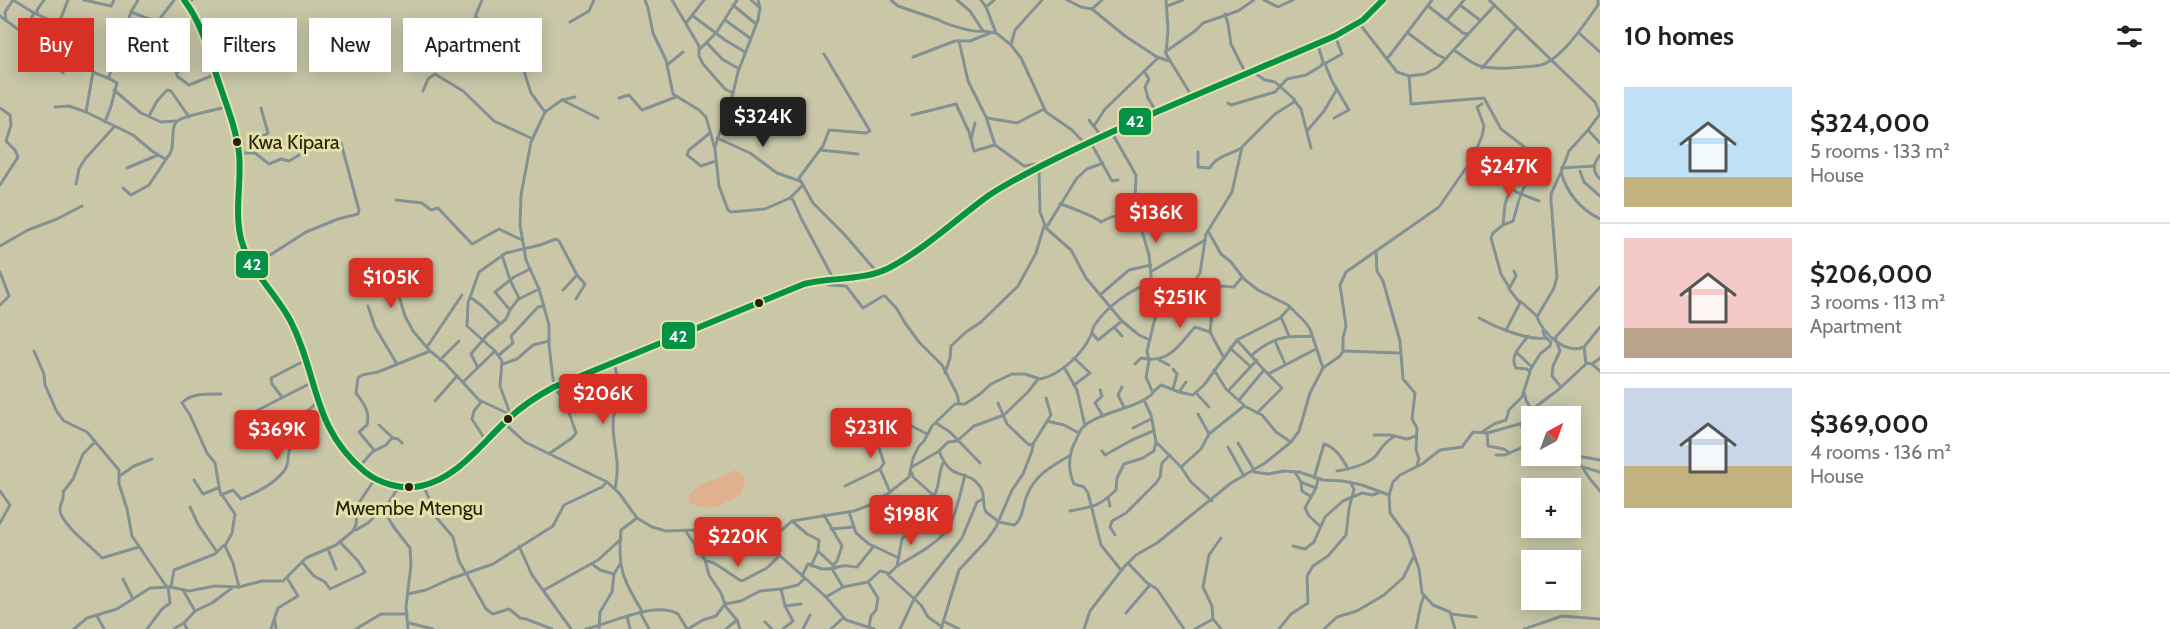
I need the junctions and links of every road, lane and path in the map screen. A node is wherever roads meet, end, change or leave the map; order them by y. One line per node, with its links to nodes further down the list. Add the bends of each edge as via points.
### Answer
1 (44, 0): 42 (street)
2 (68, 0): 47 (street)
3 (84, 0): 4 (street, via 107,6 112,6)
4 (114, 0)
5 (138, 0): 41 (street)
6 (174, 0): 49 (street)
7 (482, 0): 115 (street, via 475,17 489,25 507,26 531,93)
8 (594, 0): 54 (street, via 588,11)
9 (645, 0): 86 (street, via 653,33)
10 (672, 0): 55 (street)
11 (704, 0): 45 (street)
12 (737, 0): 33 (street)
13 (751, 0): 39 (street)
14 (758, 0): 39 (street)
15 (891, 0): 59 (street, via 944,23)
16 (957, 0): 59 (street)
17 (981, 0): 38 (street)
18 (994, 0): 38 (street)
19 (1042, 0): 71 (street, via 1015,30)
20 (1067, 0): 40 (street)
21 (1102, 0): 40 (street)
22 (1166, 0): 35 (street)
23 (1183, 0): 35 (street)
24 (1254, 0): 43 (street)
25 (1264, 0): 26 (street, via 1279,7)
26 (1293, 0)
27 (1383, 0): 56 (main road)
28 (1432, 0): 36 (street)
29 (1464, 0): 34 (street)
30 (1489, 0): 37 (street)
31 (1598, 0): 64 (street)
32 (188, 2): 92 (main road)
33 (734, 5): 50 (street); 57 (street)
34 (1460, 5): 51 (street); 52 (street)
35 (1167, 6): 76 (street)
36 (1428, 6): 51 (street); 60 (street)
37 (1494, 6): 52 (street); 58 (street)
38 (986, 7): 63 (street)
39 (760, 8): 57 (street)
40 (1092, 9): 80 (street)
41 (130, 12): 48 (street); 94 (street)
42 (36, 13): 46 (street); 53 (street, via 19,30); 53 (street, via 13,0 5,12)
43 (1225, 14): 76 (street, via 1202,23); 91 (street, via 1230,43)
44 (0, 16): 53 (street)
45 (693, 16): 55 (street); 61 (street)
46 (46, 18)
47 (62, 18)
48 (146, 18)
49 (162, 18)
50 (725, 20): 61 (street); 67 (street)
51 (1447, 20): 65 (street)
52 (1480, 20): 65 (street)
53 (6, 21)
54 (570, 22)
55 (686, 23): 72 (street)
56 (1359, 23): 66 (main road); 81 (street)
57 (756, 24): 67 (street)
58 (1517, 27): 83 (street); 87 (street)
59 (983, 31): 62 (street)
60 (1408, 32): 81 (street); 82 (street)
61 (716, 33): 69 (street); 75 (street)
62 (990, 33): 63 (street); 68 (street)
63 (996, 33): 71 (street)
64 (1579, 33): 77 (street); 83 (street)
65 (1465, 35): 73 (street)
66 (1335, 36): 70 (main road); 85 (street, via 1342,54)
67 (750, 38): 75 (street)
68 (959, 41): 79 (street); 121 (street, via 968,81)
69 (707, 43): 72 (street); 88 (street)
70 (1317, 43): 85 (street); 91 (main road)
71 (1011, 45): 113 (street)
72 (700, 49): 99 (street, via 704,66)
73 (1454, 50): 82 (street); 87 (street)
74 (683, 52): 86 (street)
75 (745, 52): 88 (street)
76 (1165, 52): 84 (street)
77 (1600, 52)
78 (824, 54): 145 (street, via 870,131 831,129)
79 (913, 57)
80 (1159, 58): 84 (street); 89 (street)
81 (1387, 59): 93 (street, via 1397,72)
82 (1446, 59): 93 (street, via 1434,70)
83 (1552, 59): 87 (street, via 1539,65); 130 (street, via 1599,109 1599,116)
84 (1170, 62): 103 (street)
85 (1324, 64): 95 (street, via 1306,75 1287,79); 96 (street)
86 (667, 65): 101 (street)
87 (1482, 68)
88 (739, 69): 99 (street)
89 (1144, 71): 116 (street, via 1149,78 1144,87); 128 (street)
90 (178, 72): 92 (street, via 178,77 189,85)
91 (1250, 73): 95 (street); 103 (main road)
92 (216, 74): 110 (main road)
93 (1409, 76): 171 (street, via 1411,104 1478,97 1486,100 1501,129 1540,159)
94 (110, 79): 97 (street, via 117,83); 114 (street, via 93,72)
95 (1280, 86): 105 (street); 107 (street, via 1273,92)
96 (1337, 89): 123 (street, via 1349,110); 131 (street)
97 (114, 90): 117 (street, via 135,110); 126 (street)
98 (423, 91): 136 (street, via 435,74 462,91 494,122)
99 (733, 93): 106 (street)
100 (575, 96): 104 (street)
101 (676, 97): 102 (street, via 642,110 629,95); 132 (street, via 706,117)
102 (619, 98)
103 (1193, 98): 116 (main road)
104 (562, 100): 115 (street); 122 (street)
105 (1294, 100): 131 (street); 141 (street)
106 (729, 103): 120 (street); 135 (street)
107 (1228, 103)
108 (1482, 104): 153 (street, via 1477,107 1484,129)
109 (55, 107): 114 (street, via 69,106)
110 (228, 107): 119 (street); 148 (main road)
111 (0, 108): 167 (street, via 10,115 6,141 18,157)
112 (261, 108): 146 (street, via 268,133 252,137)
113 (1044, 109): 121 (street, via 1017,123); 139 (street)
114 (86, 112): 126 (street)
115 (545, 112): 136 (street)
116 (1157, 112): 133 (main road)
117 (149, 116): 119 (street, via 167,90); 124 (street, via 168,123)
118 (912, 116): 137 (street, via 956,104)
119 (189, 117): 124 (street)
120 (755, 117)
121 (986, 117): 140 (street)
122 (598, 118)
123 (1334, 118)
124 (179, 120): 154 (street)
125 (1089, 120): 128 (street)
126 (105, 122): 129 (street)
127 (975, 123): 137 (street)
128 (1094, 126): 134 (street)
129 (114, 127): 150 (street, via 133,135); 166 (street, via 85,159)
130 (1588, 129): 138 (street); 161 (street, via 1569,151)
131 (1307, 131): 142 (street)
132 (711, 133): 143 (street); 155 (street, via 687,155 701,166)
133 (1112, 133): 134 (main road); 175 (street, via 1136,175)
134 (1102, 137): 139 (main road)
135 (717, 138): 143 (street); 165 (street, via 750,153 777,174)
136 (532, 139): 183 (street, via 520,195)
137 (971, 141): 140 (street, via 975,151)
138 (1600, 143)
139 (1089, 144): 156 (main road); 157 (street)
140 (995, 145): 156 (street, via 1024,166)
141 (1242, 147): 147 (street, via 1220,157 1210,168 1198,167); 182 (street, via 1232,192)
142 (1311, 148)
143 (715, 149): 155 (street)
144 (335, 150): 190 (street, via 341,143 358,214 306,232)
145 (820, 150): 149 (street); 165 (street, via 799,176)
146 (252, 152): 148 (street); 151 (street, via 269,164)
147 (1198, 152)
148 (239, 153): 190 (main road, via 237,214 241,240)
149 (858, 154)
150 (158, 155): 154 (street); 160 (street)
151 (299, 155)
152 (1600, 155): 158 (street)
153 (1474, 156): 170 (street); 187 (street, via 1437,209)
154 (167, 158): 169 (street, via 149,185 131,195)
155 (716, 161): 173 (street, via 719,186 729,211 765,209)
156 (1050, 162): 159 (main road)
157 (1102, 163): 163 (street, via 1112,181); 177 (street, via 1082,173)
158 (1594, 166): 161 (street); 164 (street)
159 (1039, 167): 181 (street, via 1040,212); 195 (main road, via 990,195 897,264)
160 (127, 168)
161 (1561, 170): 179 (street, via 1572,196); 222 (street, via 1551,194 1557,277)
162 (1580, 171): 172 (street, via 1584,182)
163 (1118, 180)
164 (1600, 180)
165 (800, 181): 168 (street)
166 (76, 184)
167 (0, 185)
168 (803, 185): 173 (street); 195 (street, via 813,203)
169 (123, 188)
170 (1511, 188): 171 (street); 180 (street)
171 (1522, 195): 176 (street); 180 (street, via 1513,221)
172 (1600, 196)
173 (790, 198): 198 (street)
174 (396, 200): 183 (street, via 422,203 430,210 438,208 472,244 499,229)
175 (1135, 200): 177 (street, via 1120,216 1101,222); 189 (street)
176 (1539, 201)
177 (1060, 204): 181 (street)
178 (82, 207): 185 (street)
179 (1600, 219)
180 (1503, 225): 205 (street, via 1491,238 1501,274)
181 (1045, 227): 209 (street, via 1071,250 1086,278); 281 (street, via 1018,286 951,346)
182 (1208, 231): 184 (street); 197 (street, via 1221,254)
183 (522, 240): 186 (street)
184 (1205, 240): 192 (street); 202 (street, via 1203,266)
185 (0, 246)
186 (524, 249): 188 (street); 191 (street); 196 (street, via 558,240)
187 (1376, 251): 253 (street, via 1342,278 1346,326); 255 (street, via 1377,271 1387,294)
188 (502, 255): 199 (street); 211 (street, via 478,273)
189 (1150, 265): 192 (street); 209 (street, via 1129,270)
190 (253, 266): 265 (main road, via 289,319)
191 (530, 269): 199 (street); 206 (street)
192 (1152, 271): 201 (street)
193 (1514, 271): 205 (street, via 1516,276)
194 (0, 272): 216 (street, via 9,296)
195 (877, 273): 198 (main road)
196 (577, 275): 207 (street); 213 (street, via 585,285)
197 (1242, 277): 210 (street, via 1234,287 1219,286); 219 (street)
198 (833, 278): 200 (main road)
199 (510, 280): 212 (street); 221 (street, via 495,293)
200 (817, 281): 266 (main road); 281 (street, via 846,286 863,308 885,296)
201 (1153, 282): 220 (street, via 1134,290); 223 (street)
202 (1193, 282): 210 (street, via 1207,288); 223 (street)
203 (395, 283): 246 (street, via 405,316)
204 (1600, 286): 243 (street)
205 (1509, 287): 214 (street)
206 (539, 288): 212 (street); 218 (street)
207 (563, 290)
208 (462, 294): 246 (street)
209 (1101, 294): 220 (street)
210 (1210, 294): 232 (street)
211 (470, 297): 227 (street); 240 (street, via 468,328)
212 (519, 299): 221 (street)
213 (576, 299)
214 (1520, 301): 222 (street); 230 (street)
215 (1141, 302): 223 (street)
216 (0, 305)
217 (368, 306): 268 (street, via 375,327)
218 (544, 306): 244 (street); 256 (street, via 538,307 511,336 513,343)
219 (1290, 307): 224 (street); 236 (street)
220 (1111, 308): 226 (street); 233 (street)
221 (510, 310): 227 (street)
222 (1537, 316): 231 (street)
223 (1155, 317): 241 (street)
224 (1281, 317): 235 (street); 242 (street)
225 (1479, 318): 230 (street)
226 (1122, 321): 228 (street); 241 (street)
227 (500, 325): 240 (street)
228 (1114, 327): 233 (street, via 1098,340); 234 (street)
229 (1600, 327): 247 (street)
230 (1506, 330): 237 (street)
231 (1543, 330): 238 (street); 243 (street)
232 (1210, 332): 259 (street); 263 (street, via 1195,327 1180,346)
233 (1092, 333): 258 (street)
234 (1122, 336)
235 (1289, 336): 236 (street); 245 (street)
236 (1312, 336): 249 (street)
237 (1528, 336): 238 (street); 254 (street)
238 (1546, 338): 277 (street, via 1550,346)
239 (459, 340): 261 (street)
240 (483, 340): 252 (street); 273 (street, via 471,354)
241 (1150, 340): 262 (street)
242 (1237, 340): 248 (street); 257 (street)
243 (1555, 340): 247 (street, via 1569,347); 291 (street, via 1560,351 1552,376)
244 (549, 341): 269 (street, via 533,345 517,359); 289 (street)
245 (1275, 341): 257 (street); 271 (street)
246 (427, 347): 251 (street)
247 (1584, 347): 267 (street)
248 (1230, 348): 259 (street); 274 (street)
249 (1317, 349): 271 (street); 276 (street)
250 (34, 351): 342 (street, via 57,412)
251 (430, 351): 261 (street); 268 (street)
252 (495, 351): 256 (street); 273 (street)
253 (1343, 351): 255 (street); 276 (street)
254 (1516, 352): 277 (street); 277 (street, via 1514,366)
255 (1400, 353): 339 (street, via 1403,380 1415,393 1412,419)
256 (499, 355): 269 (street)
257 (1252, 355): 264 (street)
258 (1074, 358): 275 (street); 288 (street, via 1090,373)
259 (1224, 358): 278 (street)
260 (1599, 359): 272 (street)
261 (440, 360): 283 (street)
262 (1149, 360): 263 (street); 270 (street, via 1141,358); 295 (street, via 1146,378)
263 (1159, 360): 292 (street, via 1177,374)
264 (1257, 360): 274 (street); 279 (street)
265 (304, 361): 287 (main road); 300 (street, via 271,378)
266 (614, 362): 289 (main road); 392 (street, via 619,388 613,427 619,465)
267 (1587, 363): 272 (street); 291 (street)
268 (397, 364): 352 (street, via 362,375 357,381 356,393 369,414 367,425 359,432)
269 (503, 364): 318 (street, via 500,386)
270 (1135, 364)
271 (1285, 364): 282 (street)
272 (1592, 364): 280 (street)
273 (477, 366): 285 (street)
274 (1250, 366): 294 (street)
275 (1065, 367): 284 (street); 288 (street)
276 (1323, 368): 347 (street)
277 (1531, 369): 297 (street)
278 (1214, 370): 294 (street); 298 (street)
279 (1264, 370): 282 (street); 303 (street)
280 (1600, 371)
281 (945, 373): 307 (street)
282 (1268, 375): 316 (street, via 1282,389)
283 (457, 376): 285 (street); 304 (street)
284 (1038, 379): 307 (street, via 1011,375 965,404); 319 (street)
285 (463, 382): 306 (street)
286 (1186, 382): 296 (street)
287 (311, 383): 300 (street); 305 (main road)
288 (1074, 385): 327 (street)
289 (554, 387): 318 (main road); 355 (street, via 565,401 576,433)
290 (1122, 387): 312 (street, via 1118,395)
291 (1561, 387): 311 (street)
292 (1173, 389): 295 (street, via 1161,385); 296 (street)
293 (1100, 390): 320 (street, via 1102,396 1095,402)
294 (1228, 391): 303 (street)
295 (1153, 392): 302 (street)
296 (1179, 392): 298 (street)
297 (1524, 392): 310 (street); 333 (street, via 1506,420)
298 (1196, 393): 313 (street)
299 (221, 394): 390 (street, via 202,394 182,402 214,463)
300 (282, 397): 314 (street)
301 (1046, 398): 322 (street, via 1051,415)
302 (1144, 400): 312 (street); 321 (street)
303 (1239, 400): 309 (street)
304 (435, 401)
305 (317, 402): 315 (main road); 331 (street, via 306,413 281,422)
306 (481, 402): 318 (street); 343 (street, via 472,419)
307 (959, 403): 324 (street)
308 (998, 403): 319 (street)
309 (1244, 406): 316 (street); 336 (street)
310 (1530, 406)
311 (1537, 406)
312 (1124, 407): 320 (street)
313 (1209, 407)
314 (256, 411)
315 (321, 413): 366 (main road, via 336,443); 397 (street, via 308,421 296,437 285,470 272,483 241,499 233,490)
316 (1257, 413): 347 (street)
317 (1198, 414): 336 (street)
318 (510, 415): 323 (main road)
319 (1002, 416): 344 (street, via 974,426); 349 (street, via 1027,444)
320 (1103, 416): 327 (street)
321 (1151, 419): 329 (street); 330 (street)
322 (1047, 420): 332 (street); 349 (street)
323 (504, 423): 343 (main road); 355 (street, via 525,442)
324 (936, 423): 335 (street); 344 (street)
325 (1520, 424): 334 (street)
326 (380, 425): 341 (street)
327 (1085, 426): 332 (street)
328 (877, 428): 340 (street)
329 (1133, 428)
330 (1153, 431): 345 (street); 354 (street, via 1106,455)
331 (282, 432)
332 (1079, 433): 359 (street)
333 (1481, 433): 334 (street); 367 (street, via 1473,432 1462,447 1440,450)
334 (1487, 433): 356 (street, via 1489,447)
335 (927, 434): 340 (street, via 906,423 890,434); 370 (street, via 915,453)
336 (1209, 434): 368 (street, via 1201,449)
337 (1374, 435): 338 (street)
338 (1395, 436): 339 (street); 371 (street, via 1371,459)
339 (1416, 436): 367 (street)
340 (875, 437): 369 (street, via 884,463)
341 (393, 438): 348 (street); 352 (street)
342 (95, 441): 377 (street, via 115,463); 430 (street, via 83,454 63,492 60,512 71,530 102,558)
343 (486, 441): 387 (main road, via 446,477)
344 (957, 441): 353 (street, via 947,442); 364 (street)
345 (1156, 442): 357 (street); 401 (street, via 1154,452 1124,464 1116,490)
346 (1238, 442): 372 (street)
347 (1291, 442): 372 (street)
348 (402, 443)
349 (1033, 444): 415 (street)
350 (1228, 447): 378 (street)
351 (1521, 448): 356 (street)
352 (374, 451): 366 (street)
353 (939, 451): 363 (street); 370 (street)
354 (1102, 451)
355 (550, 453): 384 (street)
356 (1510, 453): 358 (street)
357 (1170, 455): 368 (street); 421 (street, via 1162,462 1155,485 1112,521 1110,527)
358 (1496, 455)
359 (1069, 456): 408 (street, via 1074,484 1086,489); 415 (street, via 1037,477 1018,522)
360 (1581, 456): 362 (street)
361 (152, 459): 377 (street)
362 (1600, 460)
363 (943, 461): 376 (street, via 952,472); 400 (street)
364 (980, 463)
365 (1581, 466): 375 (street); 394 (street)
366 (359, 467): 380 (main road)
367 (1416, 467): 398 (street, via 1396,478)
368 (1181, 468): 404 (street)
369 (880, 469): 388 (street); 395 (street)
370 (912, 469): 379 (street)
371 (1348, 470): 373 (street); 381 (street, via 1335,450 1324,444)
372 (1253, 471): 374 (street); 378 (street)
373 (1337, 471)
374 (1295, 472): 381 (street); 385 (street)
375 (1600, 472)
376 (965, 475): 403 (street, via 981,488); 443 (street, via 947,530)
377 (120, 476): 430 (street, via 131,533)
378 (1244, 476): 404 (street)
379 (911, 477): 395 (street); 400 (street)
380 (375, 478): 389 (main road); 420 (street, via 358,504)
381 (1314, 478): 382 (street)
382 (1318, 479): 386 (street); 391 (street)
383 (194, 480): 390 (street, via 203,494)
384 (608, 482): 392 (street); 427 (street, via 563,506 556,524)
385 (1301, 482): 391 (street); 399 (street, via 1302,491)
386 (1350, 482): 396 (street); 402 (street, via 1354,489)
387 (423, 486): 389 (main road); 447 (street, via 436,517 453,537 458,559)
388 (845, 486)
389 (399, 487): 407 (street)
390 (218, 488): 397 (street)
391 (1316, 488): 399 (street)
392 (615, 489): 412 (street)
393 (0, 491): 414 (street, via 10,505)
394 (1600, 491)
395 (890, 492): 410 (street)
396 (1380, 492): 398 (street); 402 (street)
397 (221, 495): 426 (street, via 235,516)
398 (1389, 495): 435 (street, via 1390,513 1405,531)
399 (1310, 496): 416 (street, via 1305,509)
400 (933, 497): 436 (street, via 902,539)
401 (1108, 497): 405 (street); 408 (street)
402 (1351, 497): 416 (street); 520 (street, via 1346,535 1309,571 1308,603 1291,614)
403 (983, 499): 415 (street, via 985,510); 466 (street, via 977,502 960,542)
404 (1212, 501): 439 (street)
405 (1110, 506)
406 (190, 507): 433 (street)
407 (385, 507): 420 (street, via 368,524); 462 (street, via 393,526 410,548)
408 (1093, 508): 409 (street); 446 (street, via 1101,545)
409 (1070, 511)
410 (849, 512): 411 (street); 417 (street)
411 (824, 515): 413 (street); 418 (street)
412 (637, 518): 419 (street, via 661,530); 423 (street, via 623,527)
413 (792, 520): 425 (street); 432 (street, via 819,540)
414 (0, 522)
415 (999, 522): 485 (street, via 959,570 947,603)
416 (1320, 525): 429 (street, via 1308,548)
417 (853, 528): 418 (street); 428 (street)
418 (831, 529): 444 (street, via 842,546)
419 (685, 530): 425 (street); 437 (street)
420 (353, 531): 424 (street)
421 (1115, 535)
422 (1221, 538): 481 (street, via 1209,555 1203,586)
423 (621, 539): 440 (street); 441 (street)
424 (340, 542): 431 (street); 438 (street, via 365,572 330,589)
425 (767, 543): 434 (street)
426 (225, 544): 433 (street); 456 (street)
427 (519, 546): 447 (street, via 494,564); 461 (street, via 532,575)
428 (874, 546): 436 (street); 444 (street, via 857,567)
429 (1293, 546)
430 (139, 547): 455 (street)
431 (328, 549): 438 (street); 445 (street)
432 (818, 551): 442 (street); 444 (street)
433 (217, 552): 455 (street, via 175,569)
434 (779, 556): 437 (street, via 744,581 710,560); 450 (street)
435 (1414, 556): 463 (street); 521 (street, via 1403,578 1384,595 1337,617)
436 (898, 558): 443 (street)
437 (705, 561): 467 (street)
438 (302, 562): 451 (street)
439 (1128, 562): 446 (street); 454 (street)
440 (592, 564): 449 (street); 461 (street)
441 (621, 564): 449 (street); 471 (street, via 625,582)
442 (811, 566): 444 (street, via 823,570); 450 (street, via 807,565)
443 (897, 566): 448 (street)
444 (834, 567): 457 (street)
445 (336, 569)
446 (1121, 570): 516 (street, via 1090,611)
447 (467, 573): 462 (street); 501 (street, via 490,612 509,609 520,618)
448 (888, 573): 453 (street, via 880,571); 466 (street)
449 (614, 574): 488 (street, via 612,592 600,610)
450 (804, 577): 459 (street, via 798,585); 464 (street)
451 (287, 578): 456 (street); 480 (street, via 298,596 279,608)
452 (123, 579): 465 (street)
453 (868, 582): 457 (street); 489 (street, via 878,598)
454 (1150, 585): 472 (street); 517 (street, via 1157,589)
455 (168, 586): 460 (street); 465 (street, via 144,590); 493 (street, via 171,603)
456 (239, 587): 458 (street)
457 (843, 587): 464 (street)
458 (233, 588): 460 (street); 470 (street)
459 (781, 589): 467 (street, via 760,591); 469 (street)
460 (183, 590): 470 (street)
461 (544, 590): 502 (street)
462 (408, 594): 473 (street)
463 (1424, 596): 474 (street); 522 (street)
464 (826, 597): 479 (street)
465 (133, 599): 476 (street)
466 (914, 599): 490 (street); 514 (street)
467 (725, 604): 483 (street); 506 (street, via 716,616)
468 (801, 604): 469 (street)
469 (784, 606): 510 (street, via 793,621)
470 (195, 611): 486 (street)
471 (641, 611): 477 (street); 505 (street); 506 (street, via 675,612)
472 (1126, 613)
473 (407, 614): 487 (street); 498 (street, via 378,615)
474 (1451, 614): 478 (street); 523 (street)
475 (810, 615): 511 (street)
476 (97, 616): 491 (street, via 87,618); 492 (street)
477 (627, 616): 488 (street); 504 (street)
478 (1476, 617)
479 (843, 618): 489 (street); 512 (street)
480 (275, 619): 496 (street); 497 (street)
481 (1213, 619): 518 (street); 519 (street)
482 (1600, 619): 524 (street, via 1562,616)
483 (737, 620): 507 (street); 508 (street)
484 (765, 622): 509 (street)
485 (945, 622): 490 (street); 515 (street)
486 (184, 623): 494 (street); 495 (street)
487 (408, 623): 499 (street); 500 (street)
488 (599, 627): 503 (street)
489 (866, 628): 513 (street)
490 (941, 628)
491 (74, 629)
492 (104, 629)
493 (147, 629)
494 (174, 629)
495 (187, 629)
496 (271, 629)
497 (276, 629)
498 (356, 629)
499 (408, 629)
500 (433, 629)
501 (552, 629)
502 (571, 629)
503 (586, 629)
504 (630, 629)
505 (649, 629)
506 (688, 629)
507 (726, 629)
508 (740, 629)
509 (772, 629)
510 (783, 629)
511 (803, 629)
512 (831, 629)
513 (874, 629)
514 (900, 629)
515 (959, 629)
516 (1085, 629)
517 (1184, 629)
518 (1195, 629)
519 (1221, 629)
520 (1279, 629)
521 (1324, 629)
522 (1416, 629)
523 (1455, 629)
524 (1524, 629)

